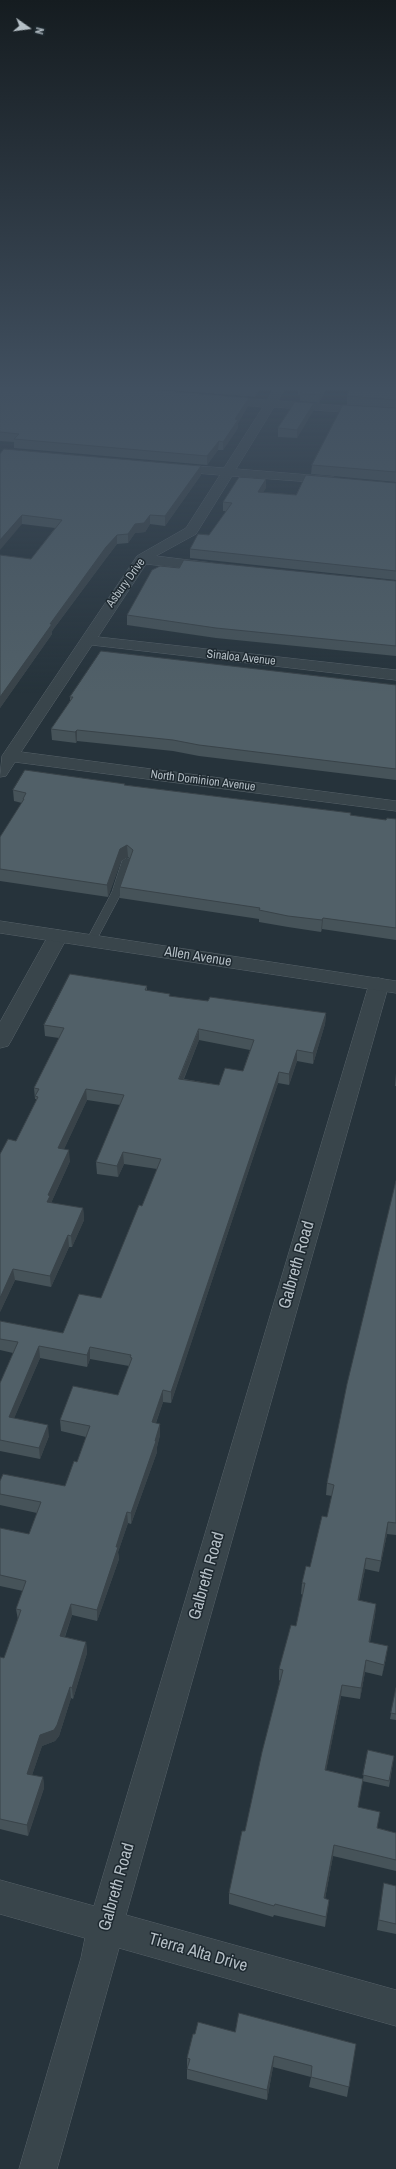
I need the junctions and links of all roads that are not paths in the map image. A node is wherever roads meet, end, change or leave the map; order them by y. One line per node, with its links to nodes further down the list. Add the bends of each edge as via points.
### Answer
1 (216, 491): 2 (street, Asbury Drive, via 191,531 178,541)
2 (142, 559): 3 (street); 4 (street, Asbury Drive)
3 (224, 568)
4 (86, 640): 5 (street, Sinaloa Avenue); 6 (street, Asbury Drive)
5 (396, 675)
6 (10, 756): 7 (street, Asbury Drive); 8 (street, North Dominion Avenue)
7 (0, 772)
8 (396, 806)
9 (127, 861): 12 (lane, via 126,871)
10 (0, 927): 11 (street, Allen Avenue)
11 (58, 936): 12 (street, Allen Avenue); 14 (street)
12 (91, 941): 13 (street, Allen Avenue)
13 (387, 985): 16 (street, Galbreth Road)
14 (0, 1041)
15 (0, 1897): 16 (street, Tierra Alta Drive)
16 (105, 1926): 17 (street, Tierra Alta Drive); 18 (street, Galbreth Road, via 99,1958)
17 (396, 2008)
18 (38, 2169)

